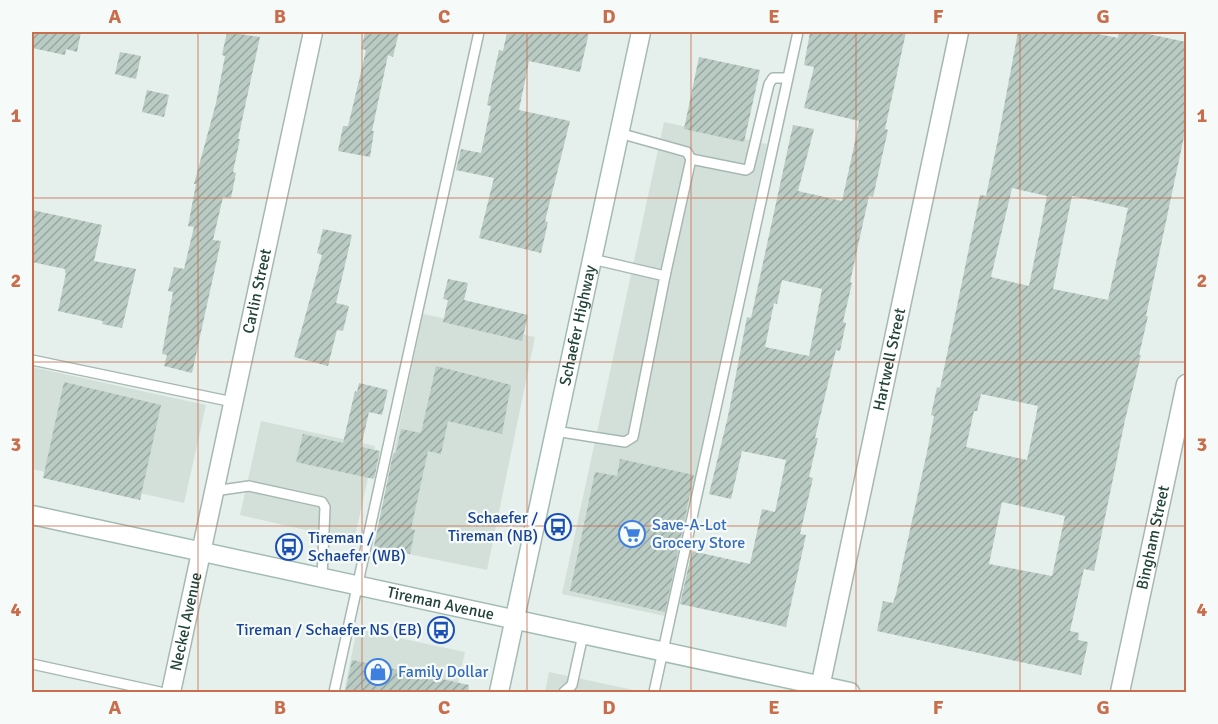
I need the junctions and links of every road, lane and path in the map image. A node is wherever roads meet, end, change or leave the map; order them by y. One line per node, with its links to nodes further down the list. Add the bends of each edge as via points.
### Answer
1 (313, 32): 13 (street, Carlin Street)
2 (479, 32): 19 (lane)
3 (641, 32): 7 (street, Schaefer Highway)
4 (798, 32): 6 (lane)
5 (959, 32): 24 (street, Hartwell Street)
6 (788, 78): 8 (lane, via 773,78 769,84 749,168); 22 (lane)
7 (619, 133): 8 (lane, via 687,152); 9 (street, Schaefer Highway)
8 (691, 159): 10 (lane)
9 (592, 259): 10 (lane); 14 (street, Schaefer Highway)
10 (664, 276): 14 (lane, via 633,436 625,442)
11 (32, 360): 13 (lane)
12 (1186, 384): 32 (street, Bingham Street)
13 (233, 402): 15 (street, Carlin Street)
14 (555, 431): 20 (street, Schaefer Highway)
15 (214, 491): 17 (street, Carlin Street); 18 (lane, via 249,486 322,502)
16 (32, 515): 17 (street, Tireman Avenue)
17 (201, 552): 18 (street, Tireman Avenue); 26 (street, Neckel Avenue)
18 (322, 578): 19 (street, Tireman Avenue)
19 (357, 586): 20 (street, Tireman Avenue); 27 (lane)
20 (514, 620): 21 (street, Tireman Avenue); 28 (street, Schaefer Highway)
21 (583, 635): 22 (street, Tireman Avenue); 29 (lane, via 572,685)
22 (663, 652): 24 (street, Tireman Avenue); 30 (lane)
23 (32, 664): 25 (lane)
24 (819, 689): 31 (street, Tireman Avenue)
25 (160, 693)
26 (171, 693)
27 (334, 693)
28 (498, 693)
29 (564, 693)
30 (654, 693)
31 (850, 693)
32 (1120, 693)

